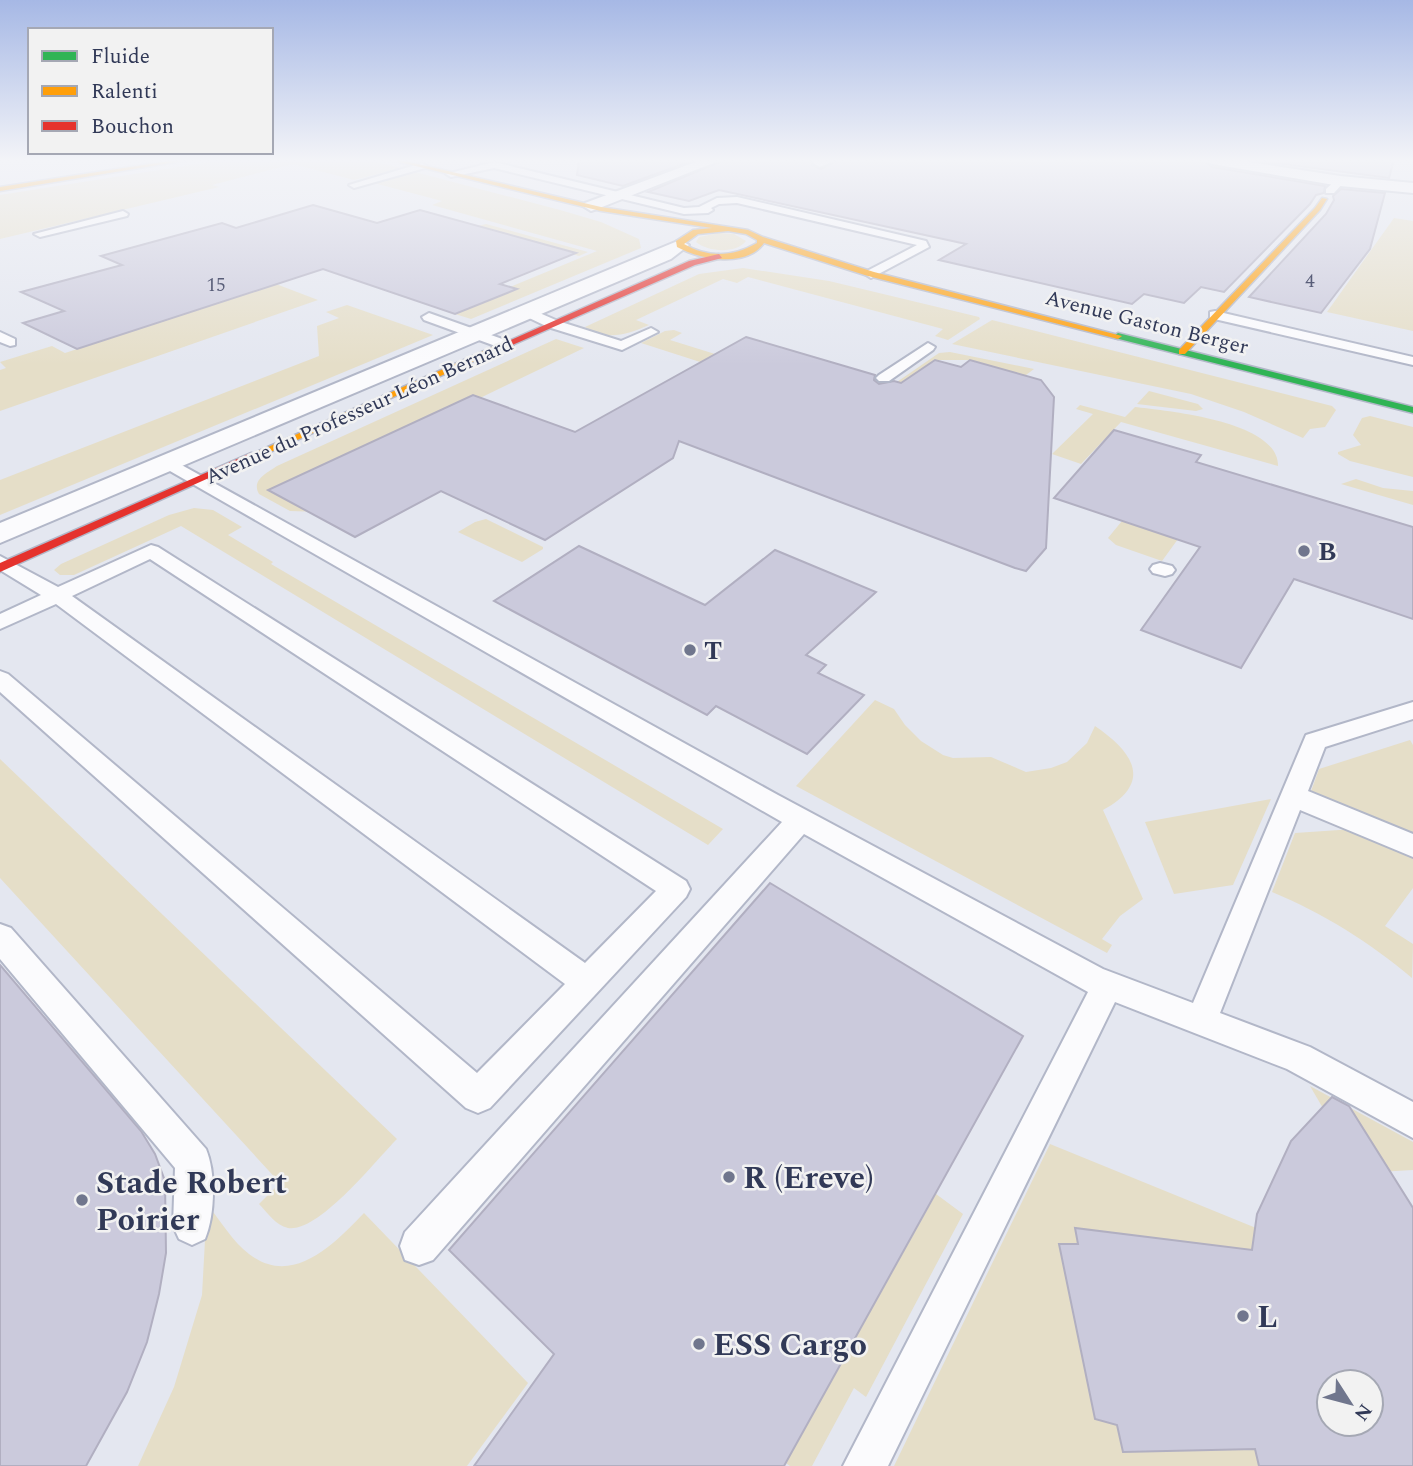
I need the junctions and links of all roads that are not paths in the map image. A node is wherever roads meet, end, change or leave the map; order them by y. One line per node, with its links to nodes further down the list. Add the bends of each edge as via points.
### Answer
1 (63, 228): 7 (lane)
2 (643, 228): 9 (street, Avenue Gaston Berger)
3 (724, 228): 6 (street, Avenue Gaston Berger)
4 (859, 228): 12 (lane, via 922,243 923,247)
5 (1299, 228): 15 (street)
6 (728, 229): 8 (street, Avenue Gaston Berger); 9 (street, Avenue Gaston Berger, via 696,231)
7 (40, 234)
8 (761, 239): 11 (street, via 757,249); 13 (street, Avenue Gaston Berger)
9 (680, 243): 11 (street, Avenue Gaston Berger, via 694,253); 14 (street, Avenue du Professeur Léon Bernard, via 663,255)
10 (893, 252): 12 (lane)
11 (726, 256): 13 (street, Avenue Gaston Berger); 17 (street, Avenue du Professeur Léon Bernard, via 692,263)
12 (906, 256): 13 (lane)
13 (871, 274): 22 (street, Avenue Gaston Berger)
14 (528, 312): 17 (lane); 19 (street, Avenue du Professeur Léon Bernard)
15 (1215, 315): 22 (street); 23 (lane)
16 (429, 317): 19 (lane)
17 (554, 324): 18 (lane, via 622,346); 20 (street, Avenue du Professeur Léon Bernard)
18 (651, 331)
19 (477, 334): 20 (lane); 26 (street, Avenue du Professeur Léon Bernard)
20 (506, 345): 27 (street, Avenue du Professeur Léon Bernard)
21 (928, 347): 24 (lane)
22 (1182, 352): 25 (street, Avenue Gaston Berger)
23 (1413, 361)
24 (884, 378)
25 (1413, 410)
26 (169, 463): 27 (lane); 28 (street, Avenue du Professeur Léon Bernard)
27 (200, 480): 29 (street, Avenue du Professeur Léon Bernard); 35 (lane)
28 (0, 534)
29 (2, 565): 30 (lane)
30 (57, 595): 31 (lane); 38 (lane); 38 (lane, via 150,551 676,890)
31 (0, 622)
32 (0, 679): 38 (lane, via 478,1096)
33 (1413, 710): 34 (lane, via 1315,741)
34 (1292, 796): 36 (lane); 40 (lane)
35 (801, 819): 39 (lane); 43 (lane)
36 (1413, 846)
37 (0, 937): 42 (lane, via 193,1162)
38 (587, 982)
39 (1108, 985): 40 (lane); 44 (lane)
40 (1201, 1021): 41 (lane, via 1298,1058)
41 (1413, 1121)
42 (192, 1226)
43 (419, 1246)
44 (865, 1466)

